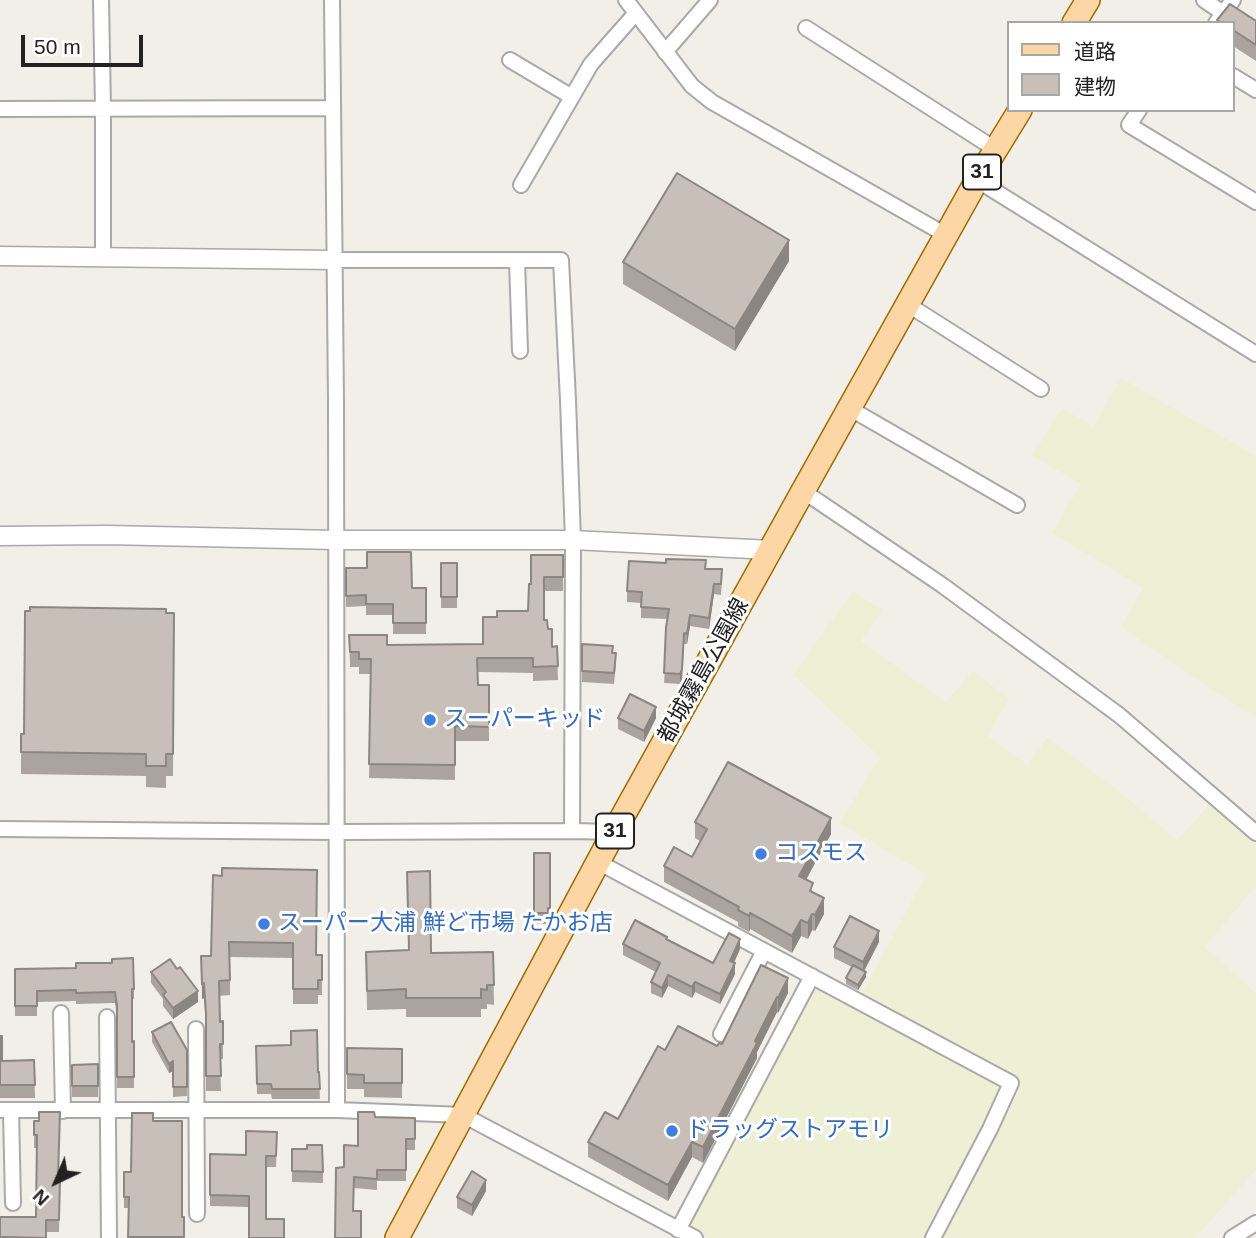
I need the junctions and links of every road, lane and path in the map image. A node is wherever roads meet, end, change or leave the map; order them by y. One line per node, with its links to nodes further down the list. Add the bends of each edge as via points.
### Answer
1 (101, 0): 19 (street)
2 (332, 0): 17 (street)
3 (626, 0): 8 (street)
4 (710, 0): 12 (street)
5 (1088, 0): 10 (main road)
6 (1204, 0): 9 (street)
7 (1233, 0): 9 (street)
8 (635, 13): 12 (street); 16 (street, via 591,64)
9 (1220, 18)
10 (1075, 21)
11 (806, 28): 22 (street)
12 (665, 52): 26 (street, via 692,86 712,102)
13 (510, 60): 16 (street)
14 (1235, 77): 15 (street)
15 (1256, 90)
16 (572, 97): 24 (street)
17 (334, 108): 19 (street); 29 (street)
18 (0, 109): 19 (street)
19 (103, 109): 28 (street)
20 (1019, 112): 22 (main road, 都城霧島公園線 / 31)
21 (1138, 112): 25 (street, via 1129,125)
22 (995, 149): 23 (main road, 都城霧島公園線 / 31)
23 (977, 180): 26 (main road, 都城霧島公園線 / 31); 33 (street)
24 (521, 185)
25 (1256, 202)
26 (946, 235): 31 (main road, 都城霧島公園線 / 31)
27 (0, 256): 28 (street)
28 (103, 257): 29 (street)
29 (335, 260): 30 (street); 39 (street)
30 (517, 260): 32 (street); 40 (street, via 561,260)
31 (907, 303): 34 (street); 35 (main road, 都城霧島公園線 / 31)
32 (520, 351)
33 (1256, 354)
34 (1041, 389)
35 (849, 408): 36 (main road, 都城霧島公園線 / 31); 37 (street)
36 (803, 491): 41 (main road, 都城霧島公園線 / 31); 46 (street, via 942,585 1119,715)
37 (1017, 505)
38 (0, 536): 39 (street)
39 (336, 540): 40 (street); 44 (street)
40 (573, 540): 41 (street); 43 (street)
41 (771, 550): 45 (main road, 都城霧島公園線 / 31)
42 (0, 829): 44 (street)
43 (572, 831): 44 (street); 45 (street)
44 (337, 832): 55 (street)
45 (614, 832): 47 (main road, 都城霧島公園線 / 31)
46 (1256, 833)
47 (598, 862): 48 (street); 59 (main road, 都城霧島公園線 / 31)
48 (764, 951): 49 (street); 53 (street)
49 (812, 976): 63 (street); 67 (street, via 1011,1083)
50 (61, 1013): 56 (street)
51 (107, 1017): 57 (street)
52 (196, 1029): 58 (street)
53 (721, 1034)
54 (6, 1110): 56 (street); 60 (street)
55 (337, 1110): 58 (street); 59 (street)
56 (63, 1111): 57 (street)
57 (109, 1111): 58 (street); 64 (street)
58 (197, 1111): 61 (street)
59 (463, 1115): 63 (street); 65 (main road, 都城霧島公園線 / 31)
60 (13, 1203)
61 (197, 1214)
62 (1256, 1223): 68 (street)
63 (678, 1230): 66 (street)
64 (109, 1238)
65 (397, 1238)
66 (695, 1238)
67 (933, 1238)
68 (1232, 1238)

